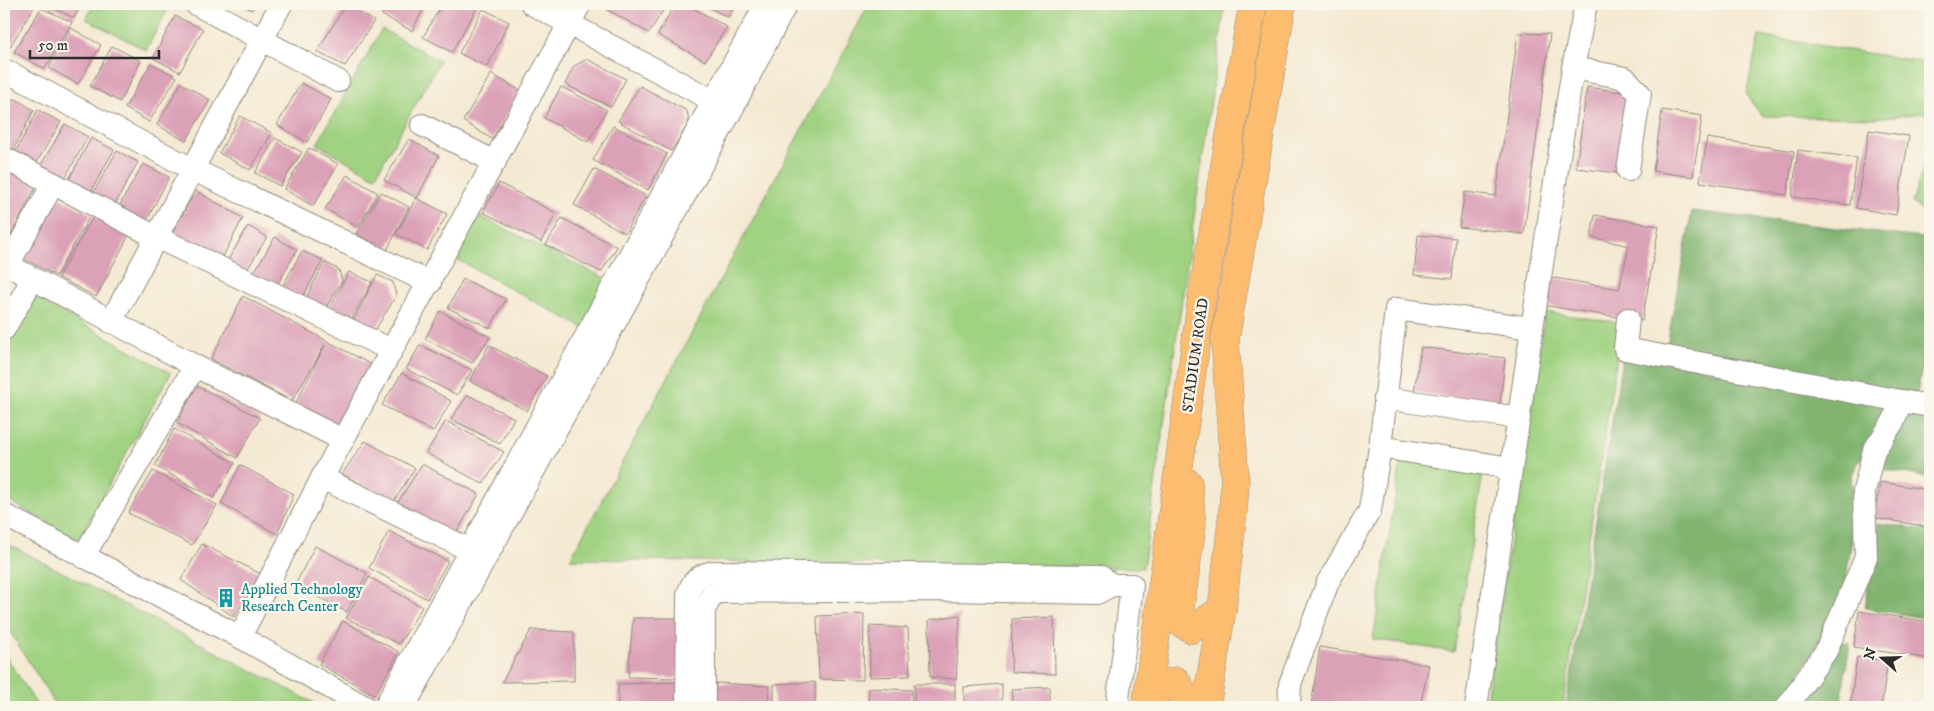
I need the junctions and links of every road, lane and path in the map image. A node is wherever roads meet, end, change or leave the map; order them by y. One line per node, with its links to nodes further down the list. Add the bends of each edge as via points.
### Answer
1 (196, 4): 11 (street)
2 (281, 4): 11 (street)
3 (532, 4): 10 (street)
4 (580, 4): 10 (street)
5 (766, 4): 15 (street)
6 (786, 4): 15 (street)
7 (1253, 4): 36 (main road, STADIUM ROAD, via 1202,297)
8 (1282, 4): 46 (main road, STADIUM ROAD, via 1225,339 1234,482)
9 (1586, 4): 12 (street)
10 (569, 24): 15 (street); 18 (street)
11 (262, 40): 14 (street); 19 (street)
12 (1573, 68): 20 (street, via 1626,78 1640,94); 28 (street)
13 (4, 70): 19 (street)
14 (338, 81)
15 (722, 105): 42 (street); 50 (street)
16 (422, 125): 18 (street)
17 (4, 158): 21 (street)
18 (495, 162): 25 (street)
19 (192, 170): 22 (street); 25 (street)
20 (1628, 170)
21 (53, 184): 22 (street); 23 (street)
22 (156, 237): 27 (street); 30 (street)
23 (6, 264): 24 (street)
24 (32, 280): 27 (street); 29 (street)
25 (430, 282): 30 (street)
26 (1628, 319): 33 (street, via 1625,349)
27 (111, 322): 31 (street)
28 (1532, 328): 32 (street, via 1396,309); 35 (street)
29 (4, 329)
30 (391, 350): 37 (street)
31 (194, 366): 37 (street); 43 (street)
32 (1386, 398): 35 (street); 38 (street)
33 (1901, 401): 34 (street); 59 (street, via 1893,422 1874,450 1864,491 1866,558 1826,651)
34 (1930, 406)
35 (1519, 418): 39 (street)
36 (1184, 436): 45 (main road, STADIUM ROAD); 46 (main road, via 1192,525 1179,616 1181,623 1192,629)
37 (343, 440): 40 (street)
38 (1380, 448): 39 (street); 57 (street, via 1370,510 1328,582 1290,684)
39 (1511, 468): 58 (street)
40 (322, 478): 42 (street); 47 (street)
41 (4, 515): 43 (street)
42 (470, 550): 49 (street)
43 (83, 557): 47 (street)
44 (1122, 585): 45 (street, via 1144,581); 51 (street, via 1100,576 712,572 691,584 688,595); 52 (street, via 1097,593 947,590 720,592 712,595 704,610); 53 (street)
45 (1163, 585): 54 (main road, STADIUM ROAD)
46 (1222, 610): 56 (main road, STADIUM ROAD)
47 (240, 637): 48 (street)
48 (365, 707)
49 (385, 707)
50 (404, 707)
51 (687, 707)
52 (704, 707)
53 (1117, 707)
54 (1146, 707): 55 (main road, via 1161,685 1176,681 1184,695)
55 (1182, 707)
56 (1206, 707)
57 (1289, 707)
58 (1476, 707)
59 (1787, 707)

